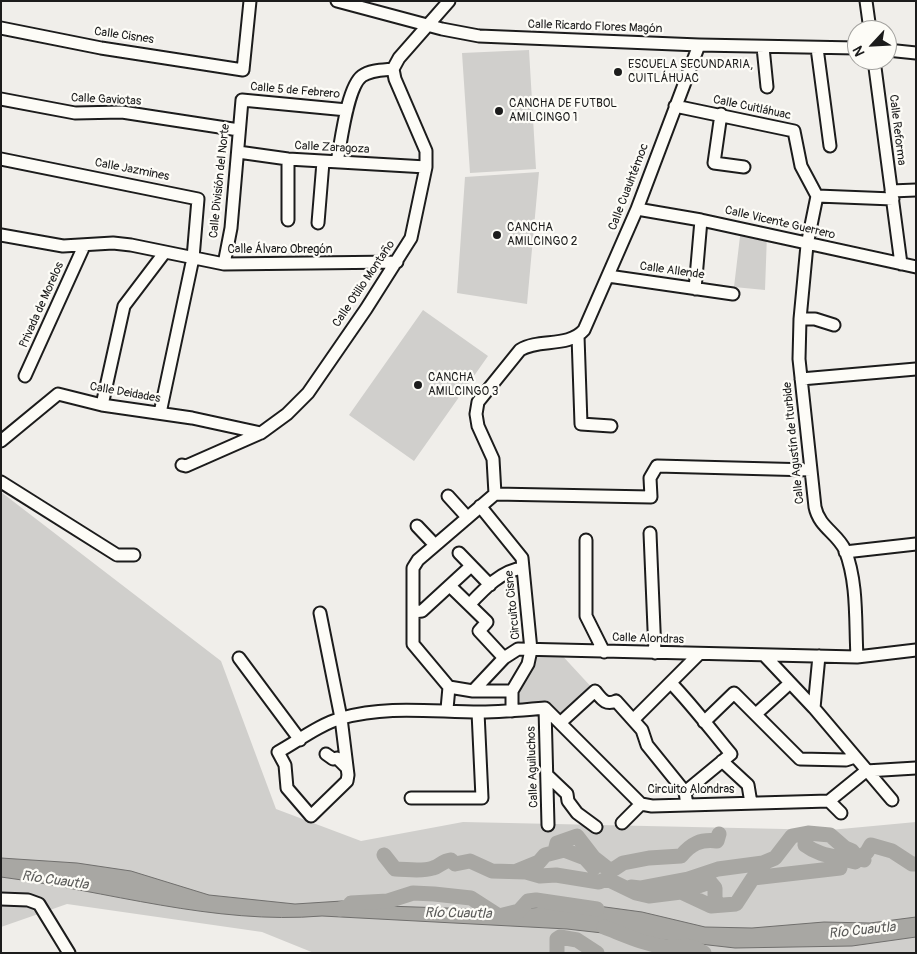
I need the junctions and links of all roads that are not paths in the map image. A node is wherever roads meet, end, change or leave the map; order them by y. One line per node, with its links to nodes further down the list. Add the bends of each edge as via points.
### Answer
1 (250, 1): 7 (street, Calle Cisnes, via 243,70 101,48)
2 (337, 1): 6 (street, Calle Ricardo Flores Magón)
3 (449, 1): 6 (street)
4 (866, 1): 5 (street)
5 (869, 20)
6 (429, 24): 8 (street, Calle Ricardo Flores Magón, via 479,36); 14 (street)
7 (1, 28)
8 (699, 45): 9 (street, Calle Ricardo Flores Magón); 19 (street, Calle Cuauhtémoc)
9 (763, 47): 10 (street, Calle Ricardo Flores Magón); 16 (street)
10 (817, 48): 11 (street, Calle Ricardo Flores Magón); 23 (street)
11 (847, 48)
12 (897, 51): 13 (street)
13 (916, 53)
14 (393, 68): 20 (street, via 361,76); 29 (street, Calle Otilio Montaño, via 426,151)
15 (875, 70): 32 (street, Calle Reforma)
16 (767, 87)
17 (1, 99): 22 (street, Calle Gaviotas, via 75,114 122,112)
18 (242, 100): 20 (street, Calle 5 de Febrero); 22 (street, Calle División del Norte)
19 (675, 106): 21 (street, Calle Cuitláhuac); 34 (street, Calle Cuauhtémoc)
20 (347, 110): 28 (street)
21 (721, 114): 30 (street, via 714,163); 33 (street, Calle Cuitláhuac, via 794,131 801,166)
22 (240, 130): 24 (street, Calle División del Norte)
23 (830, 146)
24 (238, 152): 26 (street, Calle Zaragoza); 44 (street, Calle División del Norte)
25 (1, 159): 42 (street, Calle Jazmines, via 194,196 198,202)
26 (288, 159): 27 (street, Calle Zaragoza); 35 (street)
27 (323, 162): 28 (street, Calle Zaragoza); 37 (street)
28 (337, 162): 29 (street, Calle Zaragoza)
29 (426, 166): 43 (street, Calle Otilio Montaño, via 411,238)
30 (744, 167)
31 (916, 190): 32 (street)
32 (892, 195): 33 (street); 45 (street, Calle Reforma)
33 (817, 196): 39 (street)
34 (637, 209): 36 (street, Calle Vicente Guerrero); 47 (street, Calle Cuauhtémoc)
35 (288, 220)
36 (701, 220): 39 (street, Calle Vicente Guerrero); 48 (street)
37 (318, 224)
38 (1, 235): 40 (street, Calle Álvaro Obregón, via 64,246)
39 (807, 245): 45 (street, Calle Vicente Guerrero); 50 (street, Calle Agustín de Iturbide)
40 (84, 246): 41 (street, Calle Álvaro Obregón, via 114,243); 54 (street, Privada de Morelos)
41 (164, 252): 42 (street, Calle Álvaro Obregón); 56 (street, via 124,306)
42 (193, 258): 44 (street, Calle Álvaro Obregón); 57 (street, Calle Jazmines)
43 (397, 262): 44 (street, Calle Álvaro Obregón); 59 (street, Calle Otilio Montaño, via 308,392 287,414)
44 (224, 264)
45 (901, 264): 46 (street, Calle Vicente Guerrero)
46 (916, 267)
47 (608, 276): 48 (street, Calle Allende); 52 (street, Calle Cuauhtémoc, via 584,330)
48 (695, 289): 49 (street, Calle Allende)
49 (733, 294)
50 (800, 319): 51 (street, via 815,319); 55 (street, Calle Agustín de Iturbide)
51 (834, 325)
52 (578, 336): 58 (street, via 581,424); 64 (street, via 529,344 520,350 478,402 478,426 493,459)
53 (916, 369): 55 (street)
54 (25, 376)
55 (801, 378): 62 (street, Calle Agustín de Iturbide)
56 (102, 405): 57 (street, Calle Deidades); 60 (street, Calle Deidades, via 58,394)
57 (160, 413): 59 (street, Calle Deidades)
58 (612, 426)
59 (260, 433): 61 (street, Calle Otilio Montaño)
60 (1, 440)
61 (182, 465)
62 (811, 470): 64 (street, via 657,466 650,478 651,497); 73 (street, Calle Agustín de Iturbide, via 817,517 840,540)
63 (1, 482): 75 (street, via 118,555)
64 (495, 494): 66 (street)
65 (448, 496): 67 (street)
66 (480, 506): 67 (street); 77 (street, Circuito Cisne, via 522,558)
67 (467, 517): 72 (street)
68 (417, 526): 72 (street)
69 (650, 533): 86 (street)
70 (586, 540): 85 (street, via 586,616)
71 (916, 544): 73 (street)
72 (435, 545): 81 (street, via 413,568)
73 (845, 552): 90 (street, Calle Agustín de Iturbide, via 853,582)
74 (459, 553): 76 (street)
75 (134, 555)
76 (471, 566): 78 (street); 79 (street)
77 (523, 568): 79 (street, via 511,569); 83 (street, Circuito Cisne)
78 (450, 586): 80 (street); 81 (street, via 422,611)
79 (485, 589): 80 (street)
80 (470, 604): 92 (street, via 487,622 479,631)
81 (413, 612): 95 (street, via 413,644)
82 (320, 613): 105 (street)
83 (531, 650): 85 (street, Calle Alondras); 92 (street, Calle Alondras, via 518,650); 98 (street, Circuito Cisne, via 528,664)
84 (916, 650): 90 (street, Calle Alondras)
85 (604, 652): 86 (street, Calle Alondras)
86 (655, 653): 87 (street, Calle Alondras)
87 (699, 654): 88 (street, Calle Alondras); 93 (street)
88 (764, 655): 89 (street, Calle Alondras); 94 (street)
89 (819, 656): 90 (street, Calle Alondras); 100 (street)
90 (857, 657)
91 (240, 658): 109 (street)
92 (504, 658): 96 (street)
93 (671, 683): 106 (street); 107 (street)
94 (790, 683): 100 (street); 104 (street)
95 (449, 687): 96 (street); 101 (street)
96 (473, 690): 97 (street)
97 (488, 691): 98 (street); 103 (street)
98 (512, 691): 102 (street)
99 (545, 708): 102 (street); 108 (street, Circuito Alondras); 116 (street, Calle Aguiluchos)
100 (814, 708): 111 (street)
101 (447, 709): 103 (street); 105 (street, via 364,713)
102 (512, 711): 103 (street)
103 (483, 712): 118 (street, via 482,798)
104 (756, 714): 107 (street, via 734,692); 111 (street, via 800,760 846,760)
105 (340, 718): 109 (street); 113 (street)
106 (633, 720): 108 (street, via 616,701 605,702 595,691); 117 (street, via 642,730 647,745)
107 (704, 722): 112 (street, via 731,754)
108 (560, 723): 122 (street, Circuito Alondras)
109 (300, 740): 113 (street, via 278,752 285,765 288,788 311,816 347,781)
110 (326, 754): 113 (street, via 333,760 337,758)
111 (855, 757): 115 (street)
112 (722, 761): 117 (street); 121 (street, via 748,785)
113 (347, 768)
114 (916, 768): 115 (street)
115 (866, 771): 119 (street); 120 (street)
116 (547, 776): 126 (street, Calle Aguiluchos); 127 (street, via 567,794 577,813)
117 (685, 792): 123 (street)
118 (411, 798)
119 (892, 800)
120 (829, 801): 121 (street, Circuito Alondras); 124 (street)
121 (751, 803): 123 (street, Circuito Alondras)
122 (641, 804): 123 (street, Circuito Alondras); 125 (street)
123 (687, 805)
124 (841, 813)
125 (622, 823)
126 (548, 825)
127 (596, 827)
128 (1, 899): 129 (street, via 28,900 39,904)
129 (69, 953)

